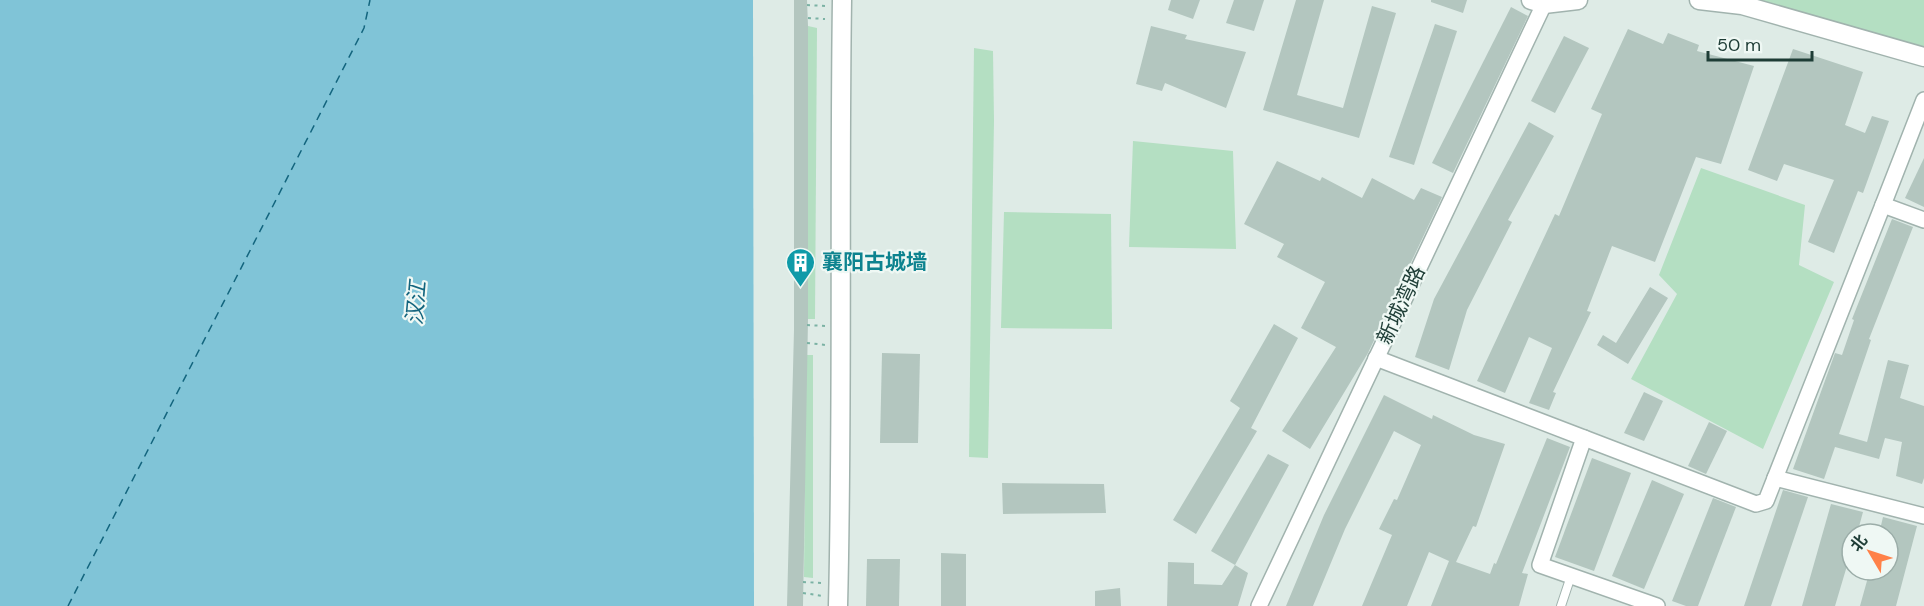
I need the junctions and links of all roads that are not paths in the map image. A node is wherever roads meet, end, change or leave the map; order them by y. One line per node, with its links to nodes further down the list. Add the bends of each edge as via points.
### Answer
1 (1578, 0): 3 (street)
2 (1699, 0): 5 (street, via 1742,5)
3 (1537, 2): 9 (street, 新城湾路)
4 (834, 3): 14 (street, via 842,459)
5 (1924, 57)
6 (1924, 100): 7 (street)
7 (1883, 205): 8 (street); 11 (street)
8 (1924, 220)
9 (1376, 358): 10 (street); 15 (street, 新城湾路)
10 (1584, 438): 11 (street, via 1756,504 1766,501); 13 (street, via 1540,565)
11 (1775, 478): 12 (street)
12 (1924, 516)
13 (1571, 576): 16 (lane); 17 (street)
14 (832, 601)
15 (1259, 606)
16 (1561, 606)
17 (1657, 606)

